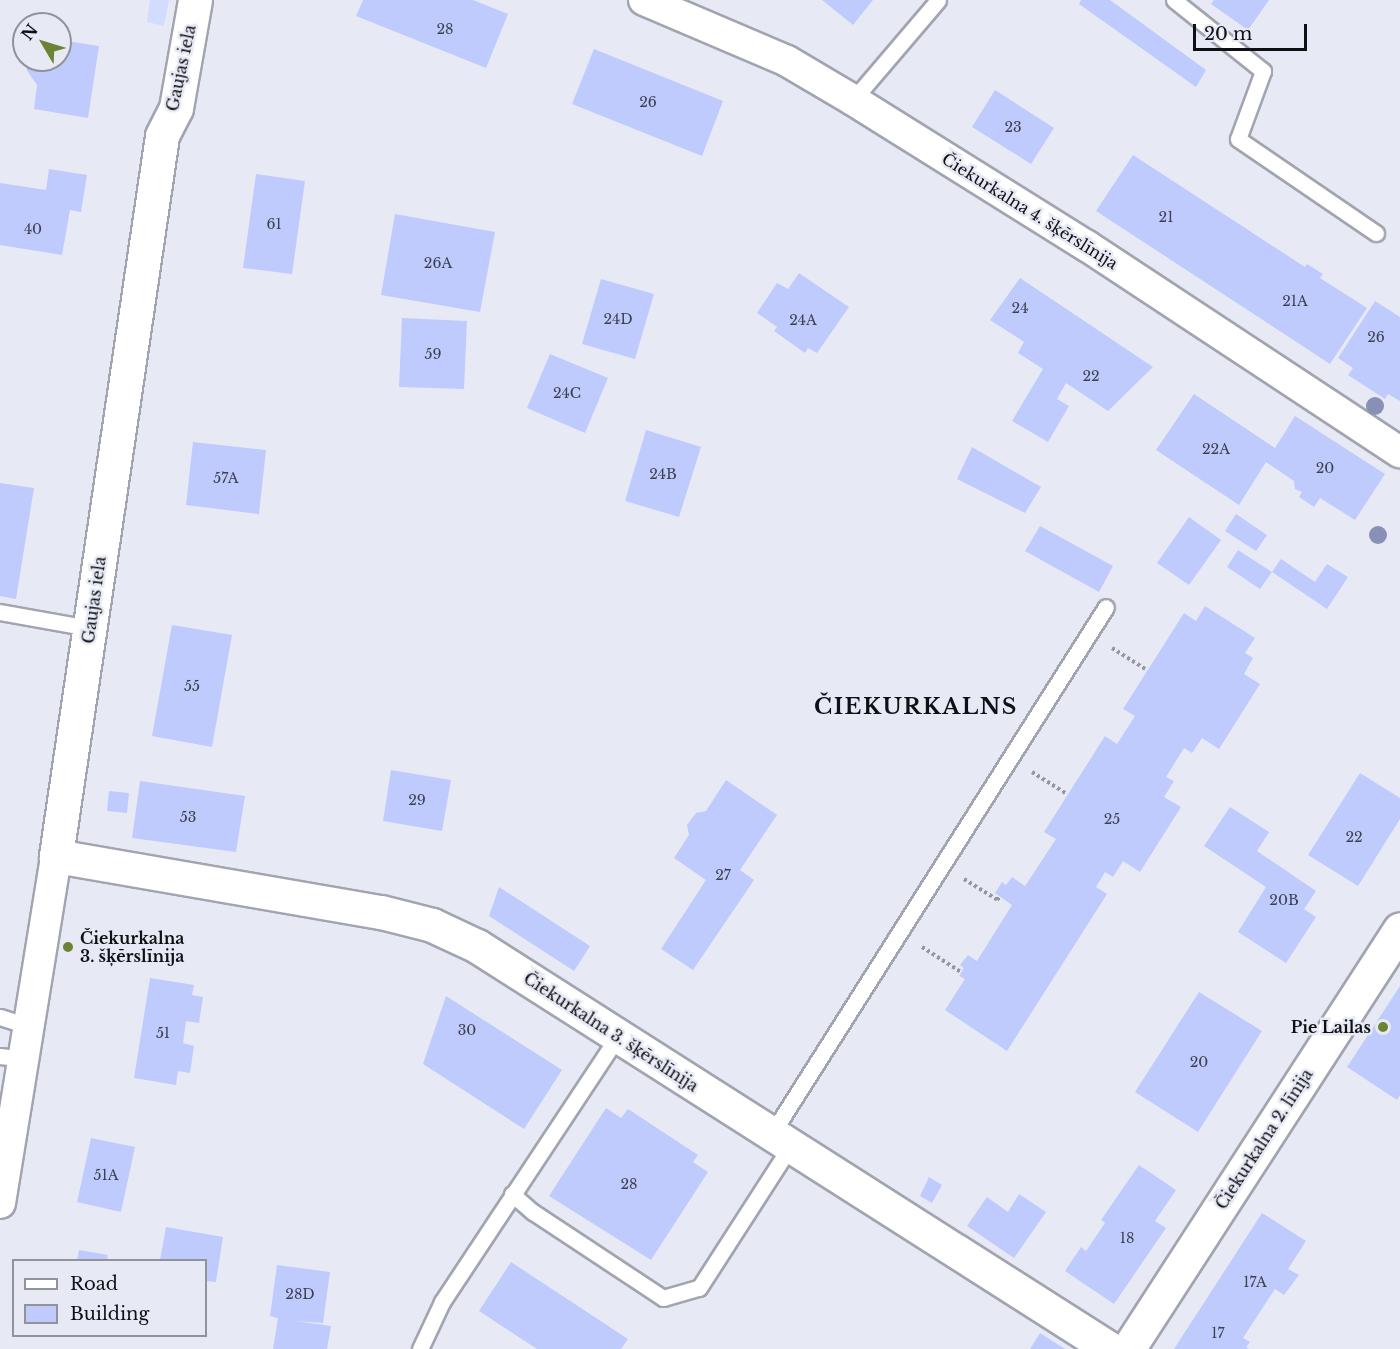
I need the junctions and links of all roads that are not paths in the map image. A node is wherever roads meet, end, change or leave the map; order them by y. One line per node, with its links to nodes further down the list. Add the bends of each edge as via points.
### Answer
1 (195, 0): 10 (street, Gaujas iela, via 176,108 162,136)
2 (644, 0): 5 (street, Čiekurkalna 4. šķērslīnija, via 788,62)
3 (938, 0): 5 (lane)
4 (1174, 0): 6 (lane, via 1263,71 1238,139)
5 (853, 100): 7 (street, Čiekurkalna 4. šķērslīnija, via 1087,246)
6 (1376, 233)
7 (1400, 452)
8 (1106, 608): 17 (lane, via 900,933)
9 (0, 612): 10 (lane)
10 (90, 628): 11 (street, Gaujas iela)
11 (56, 856): 14 (street, Gaujas iela); 15 (street, Čiekurkalna 3. šķērslīnija, via 381,912 432,925 477,946)
12 (1400, 929): 22 (street, Čiekurkalna 2. līnija)
13 (0, 1017): 14 (lane)
14 (28, 1026): 16 (street, Gaujas iela)
15 (619, 1035): 17 (street, Čiekurkalna 3. šķērslīnija); 18 (lane)
16 (12, 1058): 19 (street, Gaujas iela)
17 (780, 1141): 18 (lane, via 699,1287 663,1298); 21 (street, Čiekurkalna 3. šķērslīnija)
18 (512, 1194): 20 (lane, via 442,1302)
19 (1, 1196)
20 (420, 1349)
21 (1110, 1349)
22 (1128, 1349)

